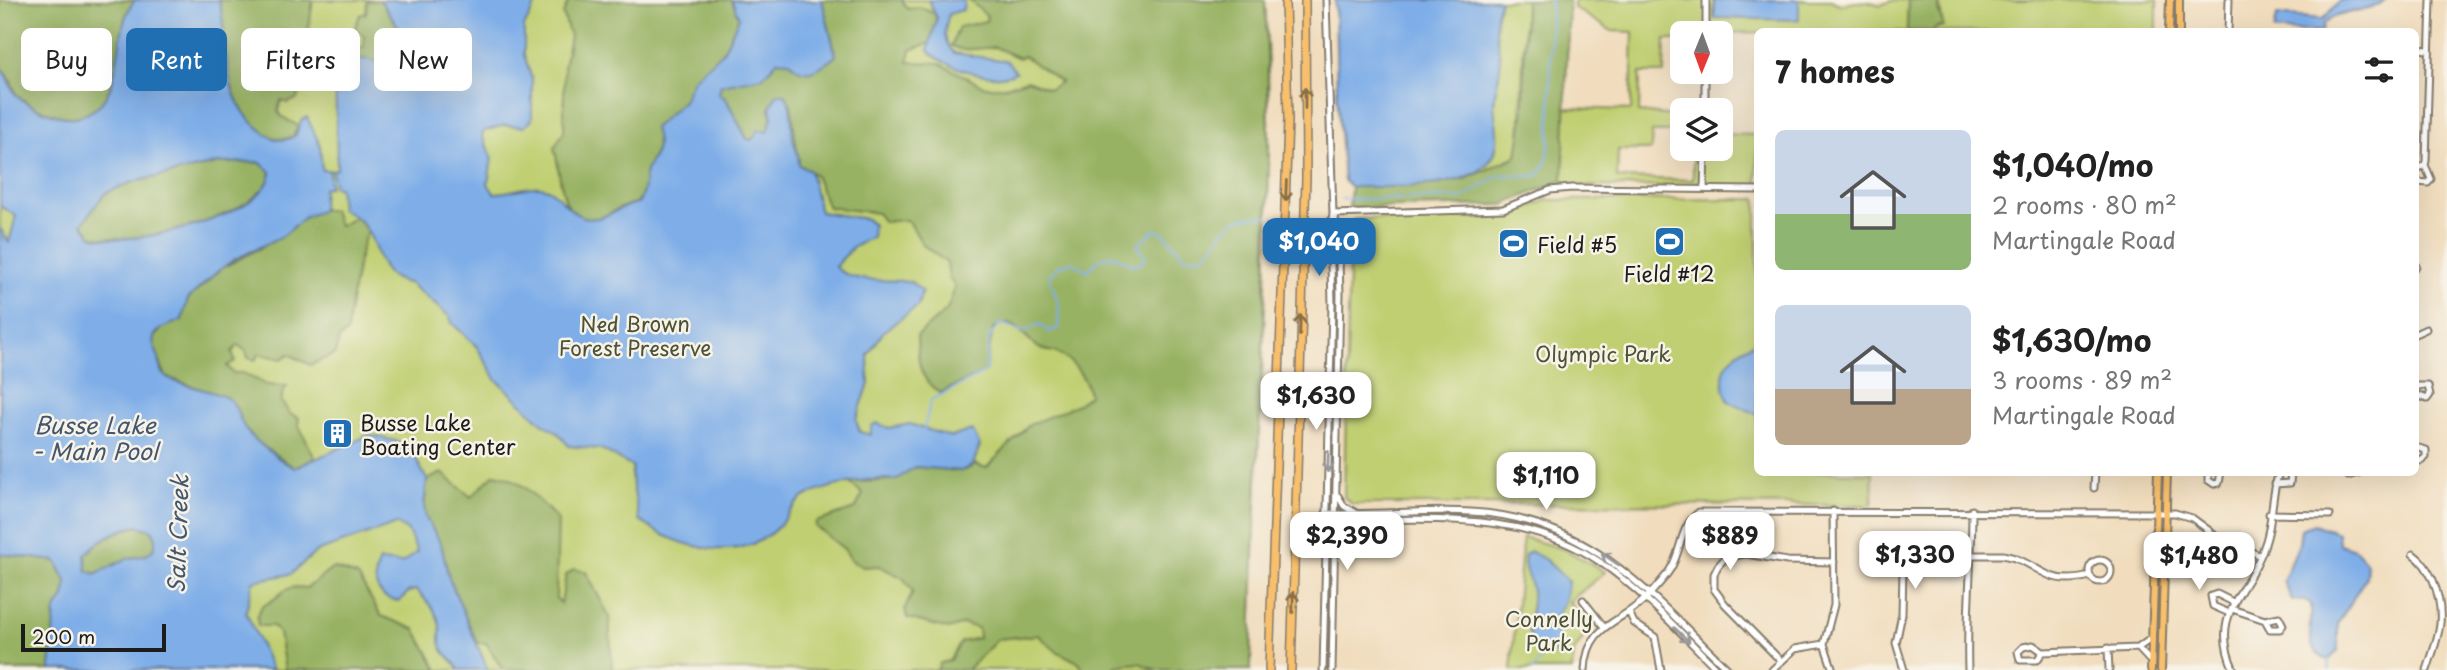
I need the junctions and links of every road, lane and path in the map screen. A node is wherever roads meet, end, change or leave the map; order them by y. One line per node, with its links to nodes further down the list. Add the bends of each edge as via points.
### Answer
1 (1285, 0): 68 (highway, one-way to 68, via 1288,120)
2 (1305, 0): 69 (highway, one-way to 2, via 1306,178)
3 (1326, 0): 21 (street)
4 (1706, 0): 9 (street)
5 (2170, 0): 10 (main road)
6 (2179, 0): 11 (main road)
7 (2229, 0): 12 (street)
8 (2431, 0): 14 (street)
9 (1706, 21)
10 (2169, 28)
11 (2179, 28)
12 (2228, 28)
13 (2419, 49): 14 (street)
14 (2429, 50): 16 (street)
15 (1705, 161): 19 (street)
16 (2425, 165): 17 (street); 18 (street, via 2431,179)
17 (2419, 168)
18 (2419, 182)
19 (1704, 189): 20 (street); 21 (street, via 1572,188 1550,190 1503,209)
20 (1754, 190)
21 (1333, 214): 37 (street, via 1338,227 1340,294); 45 (street, one-way to 45)
22 (2426, 330): 23 (street)
23 (2419, 333)
24 (2419, 386): 25 (street, via 2428,386 2430,395 2427,399)
25 (2419, 396)
26 (2419, 448): 27 (street, via 2426,450 2427,457)
27 (2419, 459)
28 (2095, 476): 36 (street)
29 (2158, 476): 40 (main road)
30 (2167, 476): 41 (main road)
31 (2208, 476): 32 (street, via 2214,484)
32 (2220, 476)
33 (2278, 476): 35 (street)
34 (2291, 476): 35 (street, via 2290,484)
35 (2275, 484): 43 (street)
36 (2094, 488)
37 (1337, 494): 42 (street, via 1344,506); 46 (street)
38 (1972, 510): 39 (street); 40 (street); 50 (street)
39 (1833, 511): 52 (street); 54 (street, via 1699,512 1683,530 1671,568)
40 (2156, 513): 41 (street); 61 (main road)
41 (2166, 513): 51 (street, via 2192,518 2222,540); 81 (main road)
42 (1359, 514): 46 (street); 54 (street, one-way to 42, via 1601,553 1540,524 1470,512)
43 (2269, 514): 44 (street); 51 (street, via 2266,542)
44 (2330, 515)
45 (1326, 517): 46 (street); 70 (street)
46 (1336, 517): 47 (street); 48 (street)
47 (1369, 520): 48 (street, via 1343,530); 56 (street, via 1461,520 1538,532 1593,558)
48 (1335, 542): 71 (street)
49 (2413, 554): 83 (street, via 2423,561 2444,610)
50 (1972, 555): 53 (street, via 2014,557 2055,579); 78 (street, via 1920,555 1908,560 1903,569 1896,643); 79 (street)
51 (2259, 555): 57 (street)
52 (1833, 562): 62 (street, via 1834,604); 66 (street, via 1746,554 1726,557 1718,566 1714,589)
53 (2090, 576): 53 (street, via 2096,582 2105,581 2111,575 2110,566 2104,560 2095,561 2089,567)
54 (1651, 593): 56 (street); 75 (street)
55 (1583, 600): 60 (street)
56 (1645, 600): 58 (street); 74 (street, one-way to 74)
57 (2232, 608): 59 (street); 82 (street, via 2224,642)
58 (1629, 612): 60 (street); 73 (street, via 1634,623 1655,637)
59 (2264, 620)
60 (1604, 627): 72 (street, via 1587,647)
61 (2152, 638): 64 (street); 67 (main road)
62 (1824, 644): 66 (street, via 1795,649); 77 (street)
63 (2108, 648): 64 (street); 65 (street); 80 (street)
64 (2137, 648): 67 (street)
65 (2043, 652)
66 (1780, 660): 76 (street)
67 (2151, 666)
68 (1269, 670)
69 (1291, 670)
70 (1323, 670)
71 (1332, 670)
72 (1585, 670)
73 (1661, 670)
74 (1718, 670)
75 (1729, 670)
76 (1772, 670)
77 (1833, 670)
78 (1904, 670)
79 (1968, 670)
80 (2109, 670)
81 (2161, 670)
82 (2234, 670)
83 (2427, 670)

